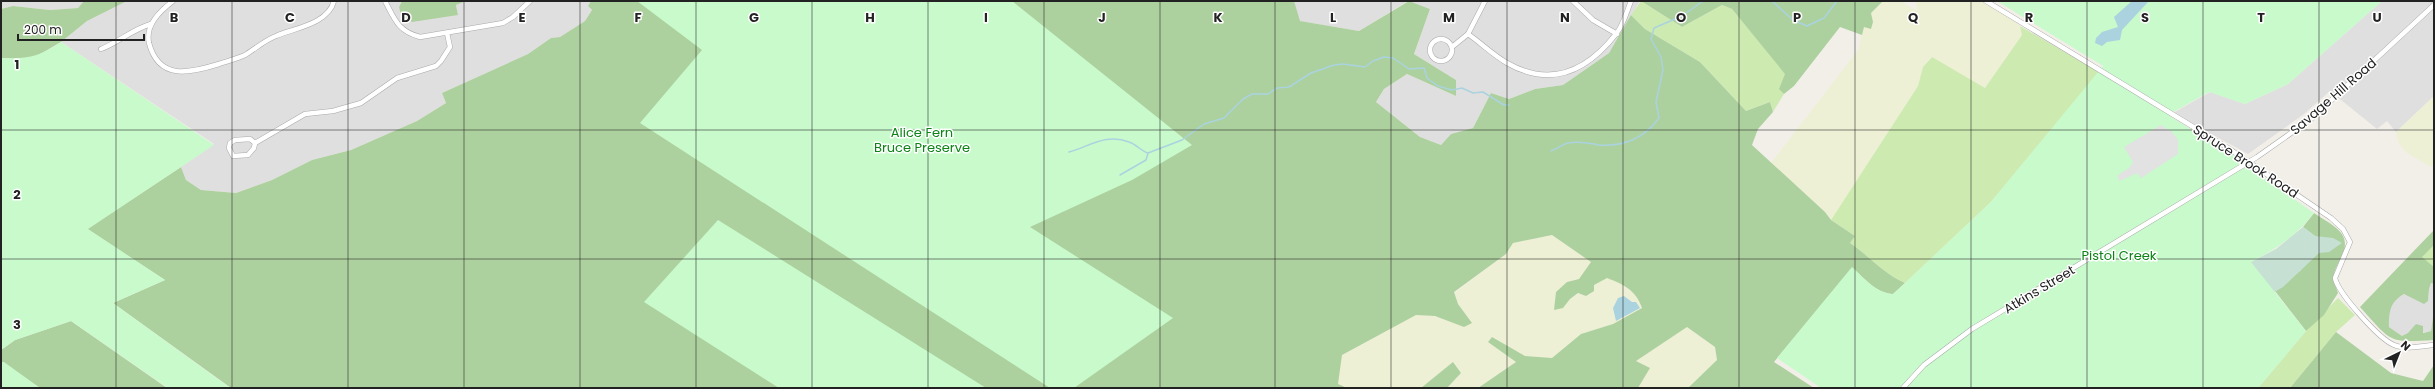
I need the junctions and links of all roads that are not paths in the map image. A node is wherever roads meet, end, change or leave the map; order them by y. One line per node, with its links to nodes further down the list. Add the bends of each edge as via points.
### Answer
1 (173, 1): 10 (street, via 161,10)
2 (334, 1): 10 (street, via 325,15 306,26 275,36 244,56 193,72 175,72 161,66 152,53 148,37)
3 (385, 1): 11 (street, via 398,26 407,34 420,37)
4 (530, 1): 11 (street, via 504,23)
5 (1484, 1): 12 (street)
6 (1573, 1): 13 (street, via 1593,20)
7 (1631, 1): 13 (street)
8 (1986, 1): 17 (street, Spruce Brook Road)
9 (2434, 5): 17 (street, Savage Hill Road, via 2310,119)
10 (151, 24): 15 (street, via 140,27 124,39)
11 (447, 33): 16 (street, via 450,47 436,66 397,78 371,97 348,108 305,114)
12 (1468, 34): 13 (street, via 1508,63 1540,76 1568,74 1589,62); 14 (street)
13 (1617, 34)
14 (1452, 47): 14 (street, via 1448,41 1437,39 1431,44 1430,51 1433,58 1443,61 1449,57)
15 (101, 49)
16 (255, 143): 16 (street, via 248,155 233,156 230,152 230,143 235,140 250,139)
17 (2249, 162): 18 (street, Savage Hill Road); 19 (street, Spruce Brook Road, via 2321,210 2348,234 2350,246 2336,273 2336,283 2342,293 2384,338 2399,347)
18 (2205, 189): 20 (street, Atkins Street, via 1972,329 1924,365)
19 (2434, 345)
20 (1902, 388)

